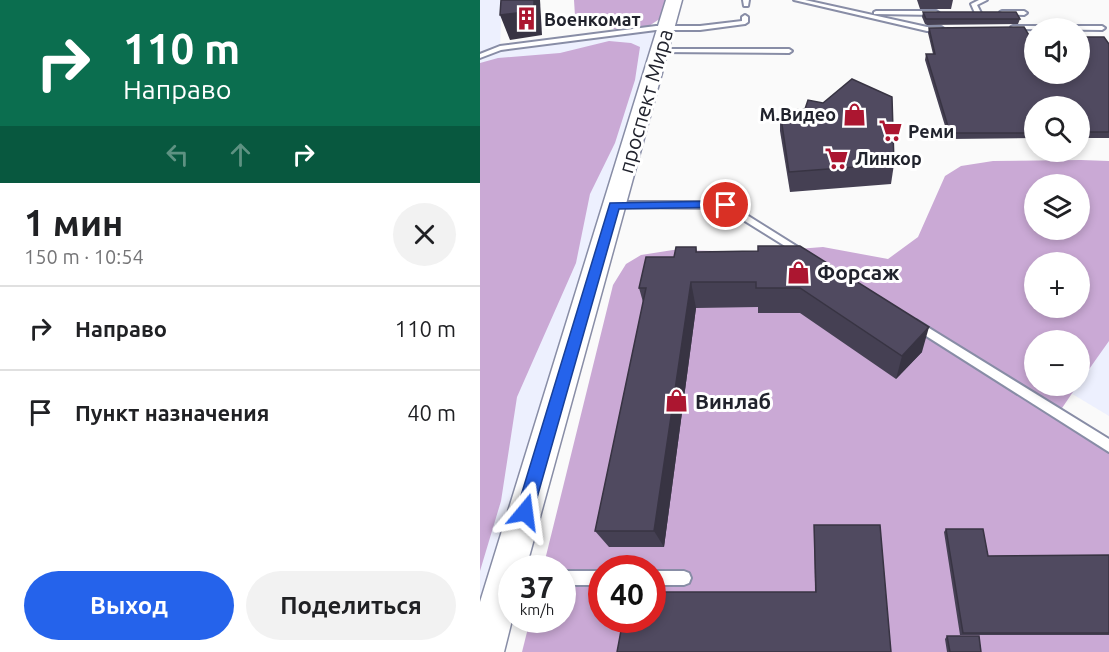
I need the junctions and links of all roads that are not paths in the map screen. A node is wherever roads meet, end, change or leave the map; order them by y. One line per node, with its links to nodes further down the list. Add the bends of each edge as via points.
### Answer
1 (674, 0): 13 (street, проспект Мира)
2 (797, 0): 4 (lane)
3 (984, 0): 7 (lane, via 974,4)
4 (855, 13): 5 (lane); 12 (lane, via 927,29)
5 (944, 13)
6 (966, 13): 7 (lane)
7 (978, 13): 8 (lane)
8 (1024, 13)
9 (745, 17): 13 (lane, via 745,22 700,28)
10 (1008, 28): 11 (lane)
11 (1102, 28)
12 (947, 29)
13 (663, 40): 14 (lane); 15 (lane, via 500,48); 16 (street, проспект Мира)
14 (789, 51)
15 (480, 56)
16 (614, 205): 17 (lane, via 726,205); 20 (street, проспект Мира)
17 (817, 262)
18 (907, 319): 19 (lane)
19 (1109, 446)
20 (515, 555)
21 (666, 578): 22 (lane)
22 (684, 578)
23 (498, 609): 24 (street, проспект Мира)
24 (484, 652)

